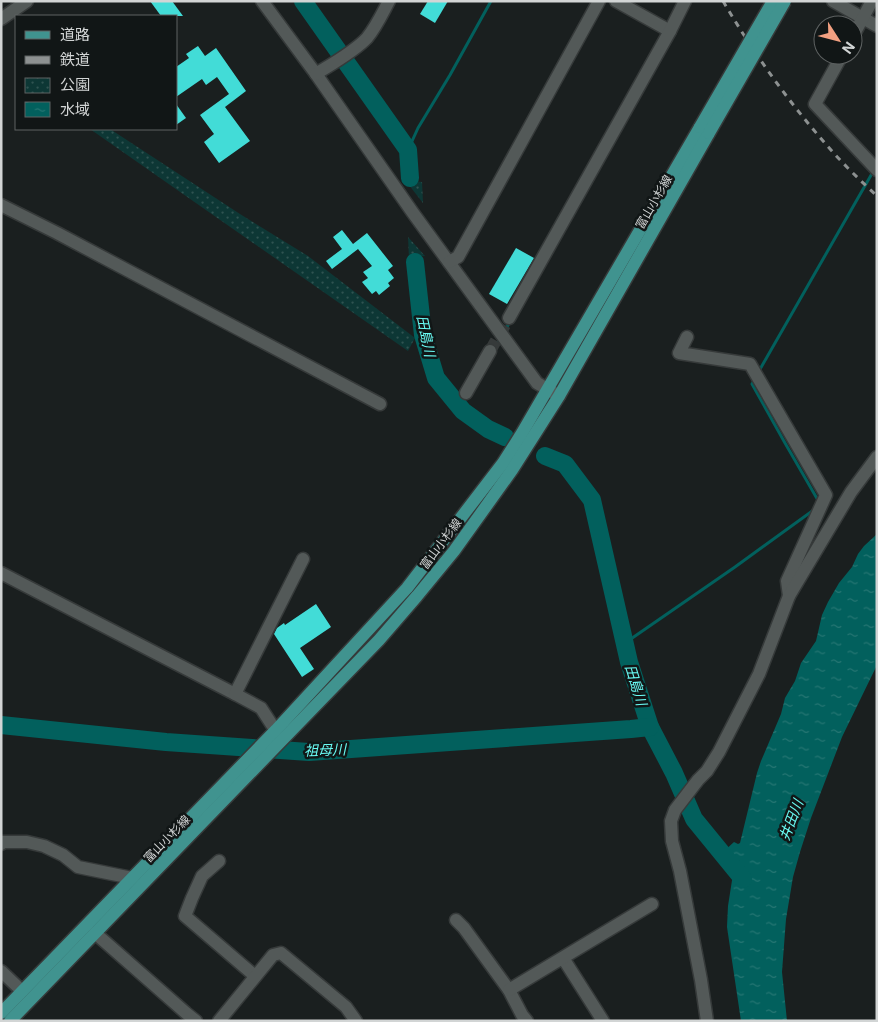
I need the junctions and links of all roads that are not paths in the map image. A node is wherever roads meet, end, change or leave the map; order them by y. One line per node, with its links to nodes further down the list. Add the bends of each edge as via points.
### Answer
1 (27, 1): 13 (street)
2 (262, 1): 17 (street)
3 (389, 1): 17 (street, via 366,38)
4 (599, 1): 21 (street, via 458,257)
5 (616, 1): 15 (street)
6 (685, 1): 15 (street)
7 (773, 1): 18 (main road, 富山小杉線, bridge)
8 (785, 1): 18 (main road, 富山小杉線, bridge)
9 (833, 1): 11 (street)
10 (872, 1): 12 (street)
11 (858, 15)
12 (863, 18): 14 (street)
13 (1, 19)
14 (877, 26)
15 (670, 31): 22 (street)
16 (836, 65): 19 (street, via 815,104)
17 (316, 74): 21 (street)
18 (705, 130): 25 (main road, 富山小杉線); 27 (main road, 富山小杉線)
19 (876, 165)
20 (1, 205): 28 (street)
21 (448, 262): 25 (street, via 537,383)
22 (509, 318)
23 (687, 337): 32 (street, via 679,352 750,364 826,495 787,582)
24 (490, 351): 26 (street)
25 (547, 390): 27 (street); 34 (main road, 富山小杉線, via 503,463 407,588)
26 (466, 393)
27 (559, 396): 34 (main road, 富山小杉線, via 512,470 417,596 379,640)
28 (380, 404)
29 (877, 457): 32 (street, via 851,492)
30 (303, 558): 33 (street)
31 (1, 573): 33 (street)
32 (789, 596): 53 (street, via 759,674 719,752 671,821 672,841)
33 (235, 694): 34 (street, via 261,708)
34 (276, 735): 37 (main road, 富山小杉線, via 250,757); 40 (main road, 富山小杉線, via 266,758)
35 (1, 844): 37 (street, via 27,842 44,846 78,867)
36 (219, 861): 43 (street, via 202,876 185,916)
37 (132, 878): 45 (main road, 富山小杉線)
38 (652, 904): 41 (street)
39 (456, 920): 44 (street)
40 (95, 933): 47 (main road, 富山小杉線); 48 (street)
41 (563, 958): 44 (street); 52 (street)
42 (1, 971): 45 (street)
43 (255, 976): 49 (street); 50 (street, via 273,955 281,953 346,1007)
44 (509, 990): 51 (street)
45 (22, 992): 46 (main road, 富山小杉線)
46 (1, 1013)
47 (16, 1019)
48 (196, 1021)
49 (219, 1021)
50 (356, 1021)
51 (527, 1021)
52 (603, 1021)
53 (707, 1021)

